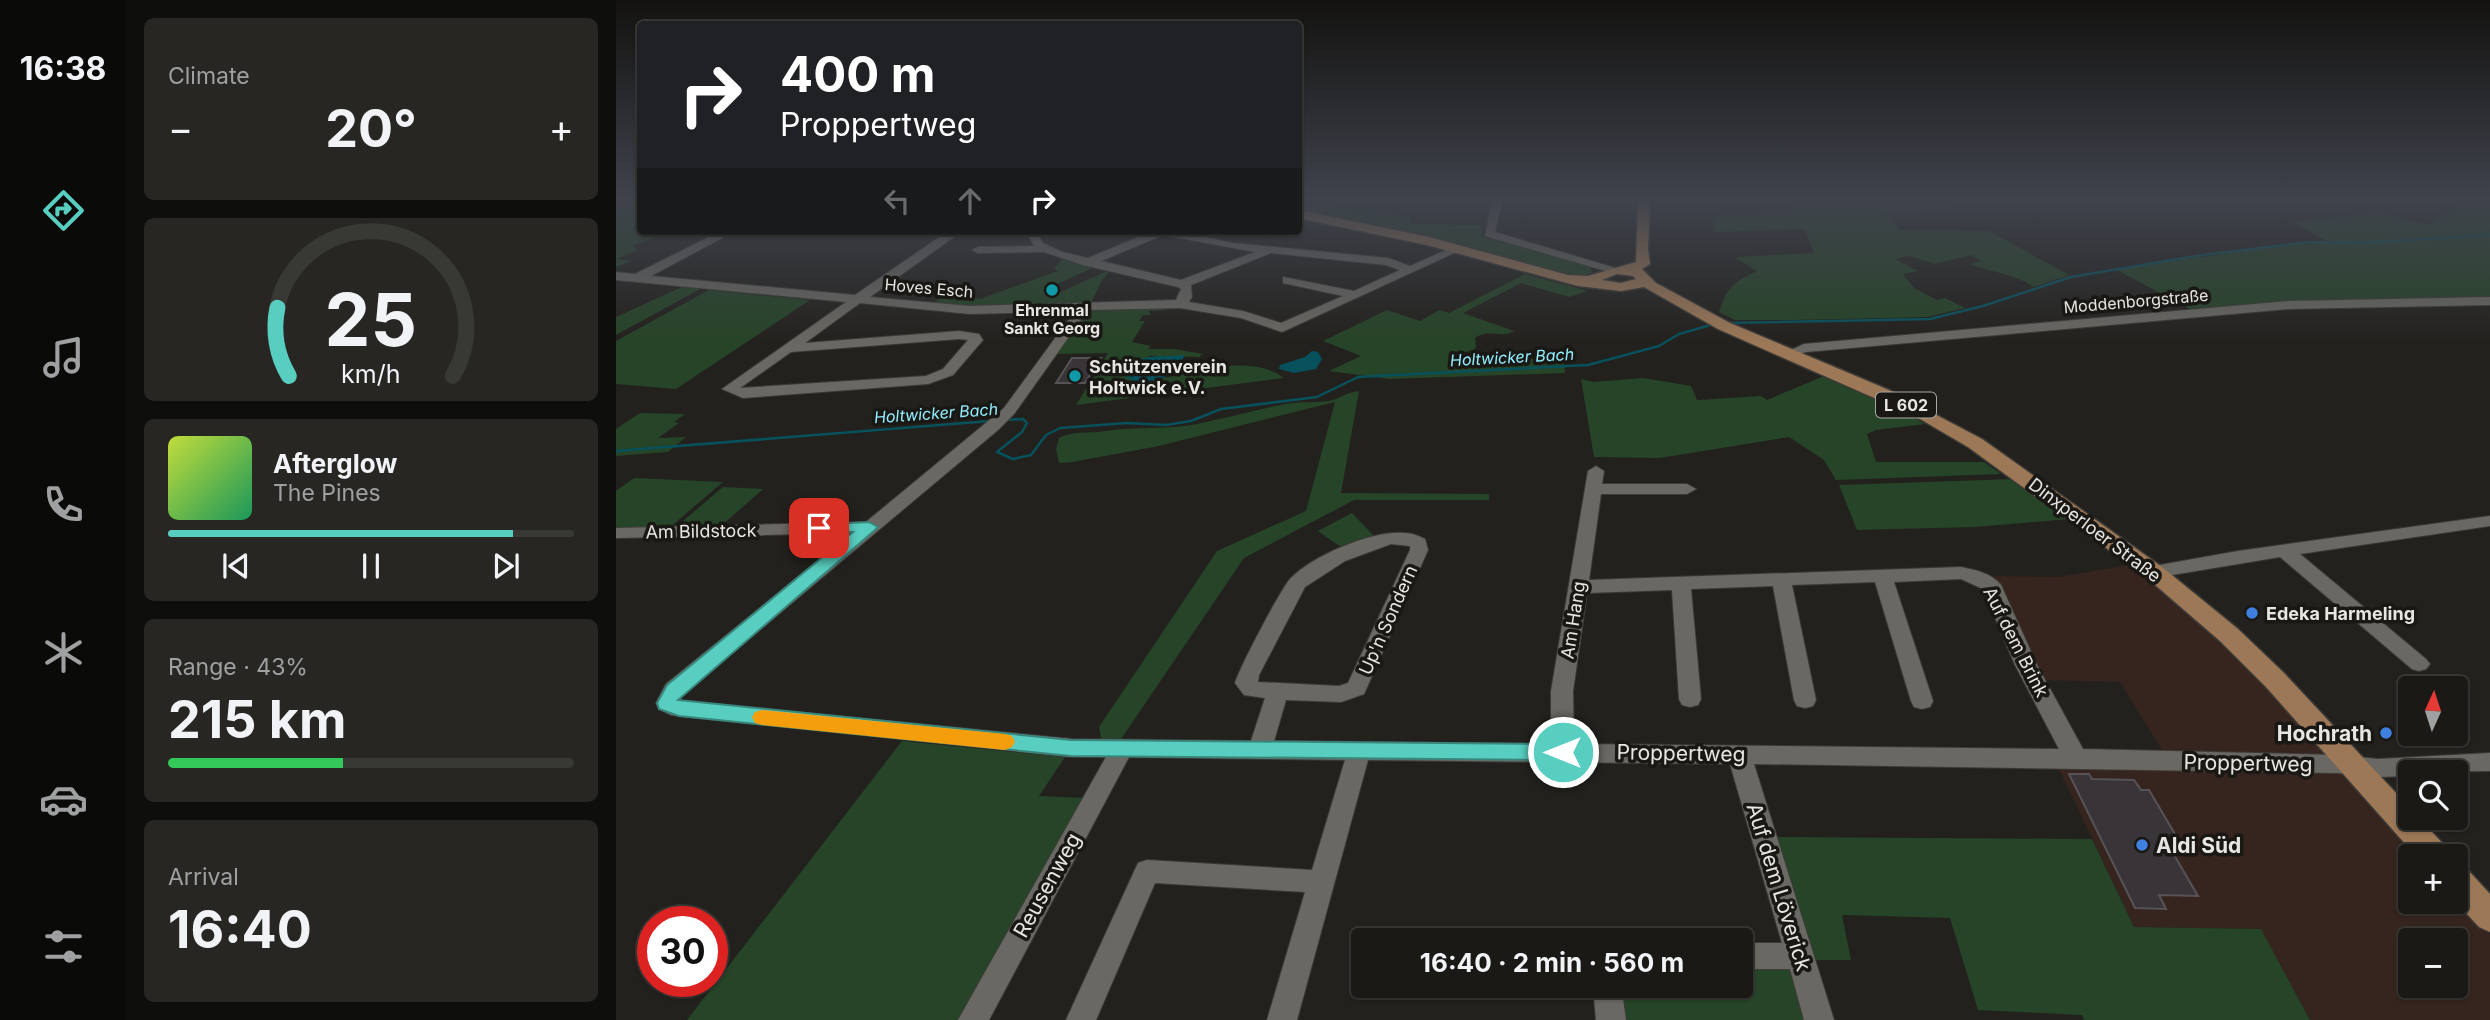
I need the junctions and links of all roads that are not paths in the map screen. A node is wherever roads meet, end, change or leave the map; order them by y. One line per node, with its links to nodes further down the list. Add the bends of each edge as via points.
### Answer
1 (696, 249): 15 (street)
2 (929, 249): 19 (street)
3 (1044, 249): 9 (street); 11 (street)
4 (1120, 249): 11 (street)
5 (1260, 249): 10 (street)
6 (1457, 249): 12 (street, Hoves Esch); 13 (main road, Dinxperloer Straße, via 1568,279)
7 (1535, 249): 13 (street)
8 (1648, 249): 13 (main road, via 1652,266)
9 (978, 250)
10 (1271, 250): 12 (street, via 1388,262); 17 (street)
11 (1087, 263): 17 (street)
12 (1411, 270): 18 (street, Hoves Esch)
13 (1619, 275): 24 (main road, Dinxperloer Straße / L 602)
14 (616, 276): 15 (street, Hoves Esch)
15 (639, 278): 19 (street, Hoves Esch)
16 (1287, 280): 18 (street)
17 (1182, 284): 21 (street, via 1186,297)
18 (1356, 295): 21 (street, Hoves Esch, via 1282,328 1243,315)
19 (857, 299): 22 (street, Hoves Esch, via 970,310); 23 (street)
20 (2490, 301): 24 (street, Moddenborgstraße, via 2290,305 1804,348)
21 (1180, 304): 22 (street, Hoves Esch)
22 (1084, 307): 27 (street, Proppertweg, via 1009,411)
23 (787, 348): 23 (street, via 729,389 743,394 937,378 976,340 959,335)
24 (1787, 355): 30 (main road, Dinxperloer Straße / L 602, via 1873,389 1951,429)
25 (1687, 489): 34 (street, Am Hang, via 1595,480)
26 (2490, 521): 29 (street)
27 (869, 527): 28 (street, Am Bildstock); 40 (street, Proppertweg, via 674,690 667,703 679,709 1071,748)
28 (616, 533)
29 (2285, 551): 30 (street); 35 (street)
30 (2154, 572): 47 (main road, Dinxperloer Straße / L 602, via 2229,635)
31 (1882, 576): 32 (street, Auf dem Brink); 39 (street); 45 (street, Auf dem Brink, via 1961,573 1991,585 2026,665)
32 (1782, 579): 33 (street, Auf dem Brink); 38 (street)
33 (1681, 583): 34 (street, Auf dem Brink); 37 (street)
34 (1579, 587): 43 (street, Am Hang, via 1562,691)
35 (2419, 664)
36 (1278, 692): 36 (street, Up'n Sondern, via 1341,694 1356,688 1419,543 1409,538 1369,543 1297,583 1246,684); 41 (street)
37 (1690, 699)
38 (1805, 700)
39 (1922, 701)
40 (1122, 749): 41 (street, Proppertweg); 55 (street, Reusenweg)
41 (1259, 751): 42 (street, Proppertweg)
42 (1359, 752): 43 (street, Proppertweg); 49 (street)
43 (1563, 752): 44 (street, Proppertweg)
44 (1739, 754): 45 (street, Proppertweg); 53 (street, Auf dem Löverick)
45 (2076, 758): 47 (street, Proppertweg)
46 (2490, 762): 47 (street, Proppertweg, via 2378,768)
47 (2353, 765): 48 (main road, Dinxperloer Straße / L 602)
48 (2424, 844)
49 (1321, 882): 56 (street, via 1147,871); 57 (street)
50 (2468, 892): 51 (main road)
51 (2490, 916)
52 (1753, 956): 53 (street)
53 (1800, 956): 59 (street, Auf dem Löverick)
54 (1608, 998): 58 (street)
55 (973, 1020)
56 (1081, 1020)
57 (1282, 1020)
58 (1611, 1020)
59 (1819, 1020)

